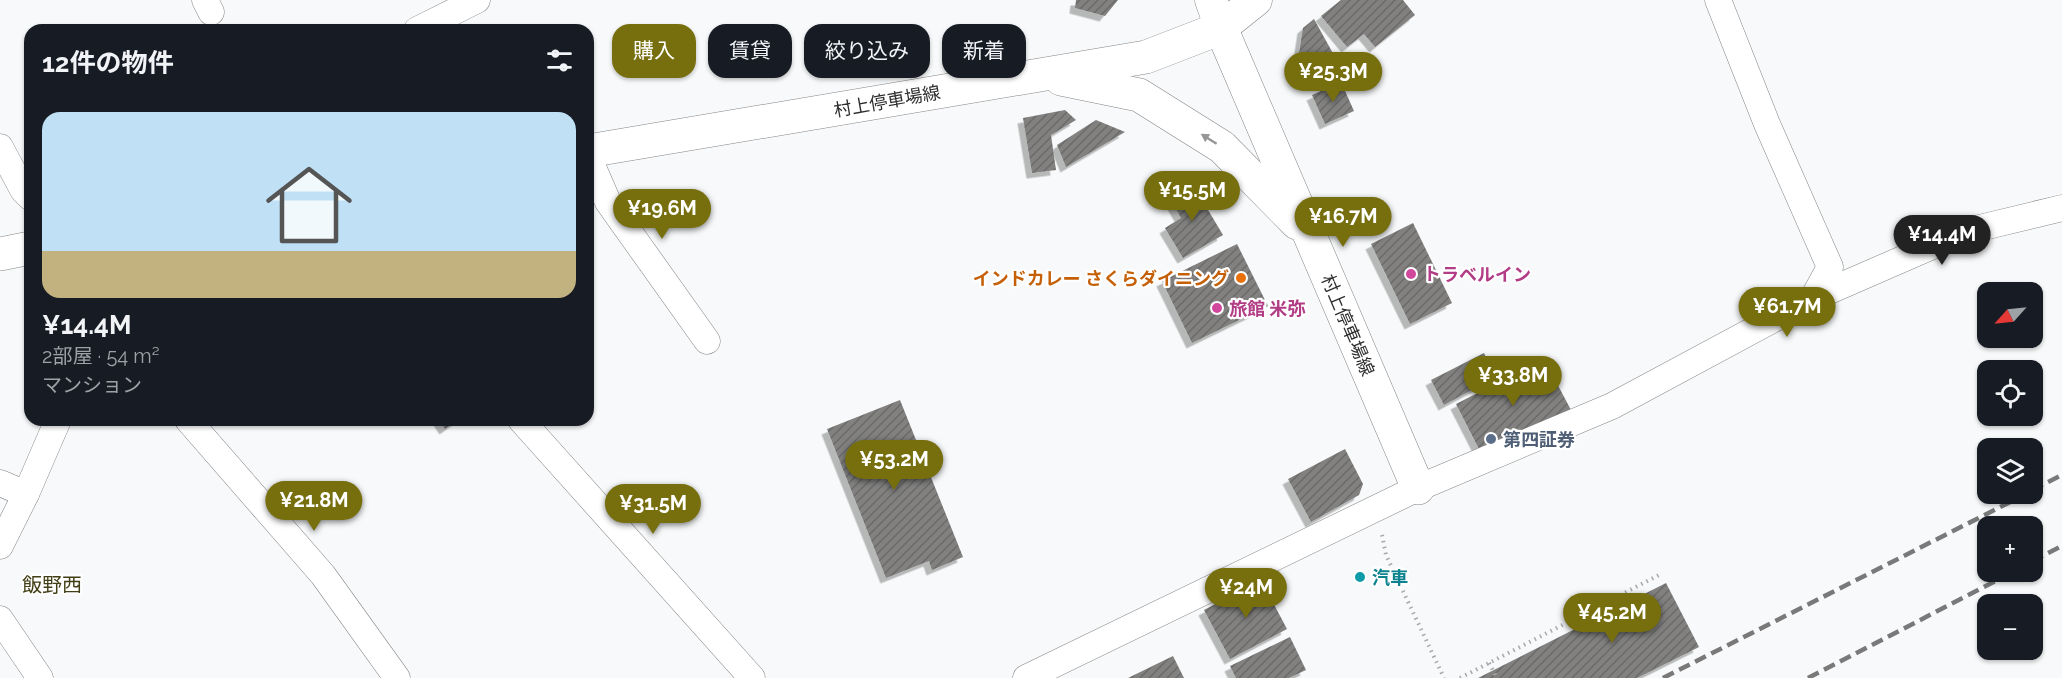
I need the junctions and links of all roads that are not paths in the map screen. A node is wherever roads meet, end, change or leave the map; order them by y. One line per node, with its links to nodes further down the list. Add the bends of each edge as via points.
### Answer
1 (477, 0): 5 (street)
2 (1256, 0): 4 (street)
3 (1718, 0): 15 (street, via 1830,267)
4 (1216, 14): 6 (main road, 村上停車場線, via 1146,57); 12 (main road, 村上停車場線)
5 (429, 24)
6 (1038, 76): 8 (main road, 村上停車場線); 12 (main road, one-way to 6, via 1222,147 1139,95)
7 (0, 147): 10 (street)
8 (594, 150)
9 (594, 170): 16 (street, via 608,202)
10 (24, 191)
11 (2062, 208): 15 (street, via 1967,231)
12 (1311, 237): 21 (main road, 村上停車場線)
13 (24, 249): 14 (main road)
14 (0, 254)
15 (1813, 298): 21 (street, via 1612,406)
16 (707, 341)
17 (55, 426): 22 (street)
18 (193, 426): 26 (street, via 323,575)
19 (526, 426): 27 (street)
20 (0, 483): 22 (street)
21 (1418, 488): 28 (street)
22 (26, 494): 23 (street)
23 (0, 546)
24 (0, 619): 25 (street)
25 (40, 678)
26 (397, 678)
27 (752, 678)
28 (1026, 678)

